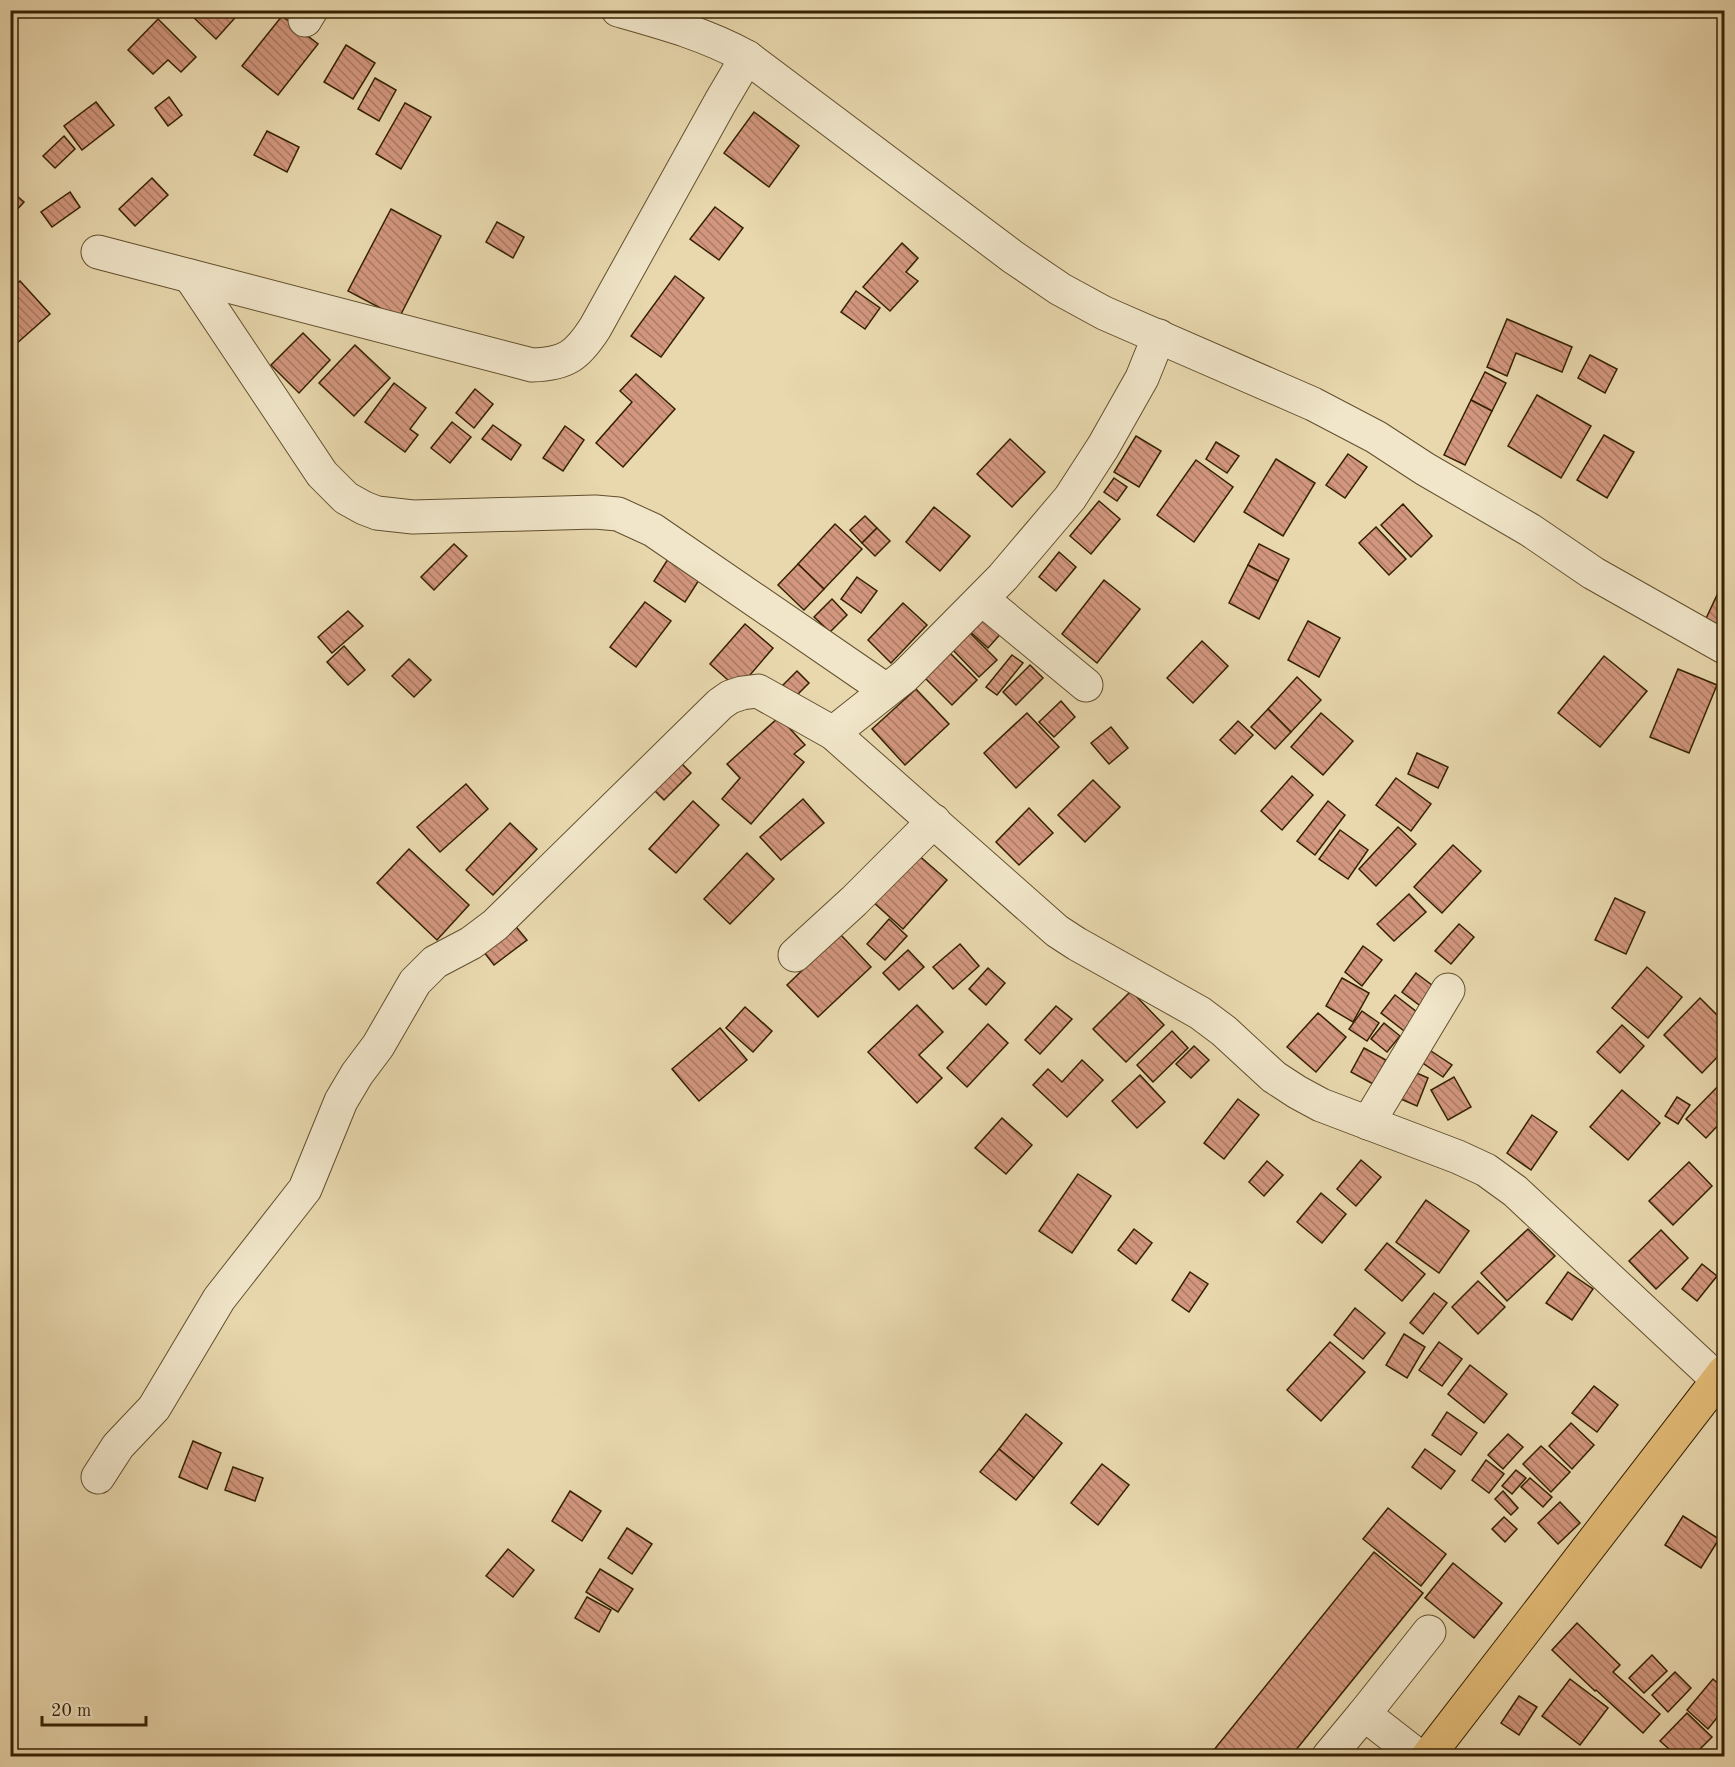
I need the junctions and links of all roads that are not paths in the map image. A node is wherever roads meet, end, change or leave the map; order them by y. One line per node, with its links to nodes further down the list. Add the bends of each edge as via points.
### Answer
1 (618, 10): 2 (street, via 685,28 723,44)
2 (743, 63): 4 (street, via 586,343 571,357 555,364 532,365); 5 (street, via 1060,290 1104,314)
3 (98, 252): 4 (street)
4 (190, 276): 9 (street, via 322,474 346,498 377,513 413,517 618,514 654,530)
5 (1151, 355): 6 (street, via 1104,447 1070,498); 7 (street, via 1313,404 1376,437 1593,573)
6 (982, 599): 8 (street); 9 (street)
7 (1725, 647)
8 (1086, 686)
9 (886, 690): 10 (street)
10 (833, 733): 11 (street); 16 (street, via 758,691 730,697 495,925 427,969 341,1101 305,1189 219,1299 154,1407 118,1446)
11 (934, 821): 12 (street); 14 (street, via 1058,931 1200,1013 1297,1092)
12 (795, 955)
13 (1448, 990): 14 (street)
14 (1368, 1123): 15 (street, via 1486,1170 1515,1191)
15 (1721, 1376): 21 (main road)
16 (98, 1477)
17 (1429, 1632): 18 (street)
18 (1364, 1714): 19 (street); 20 (street)
19 (1329, 1756)
20 (1418, 1756)
21 (1428, 1756)

